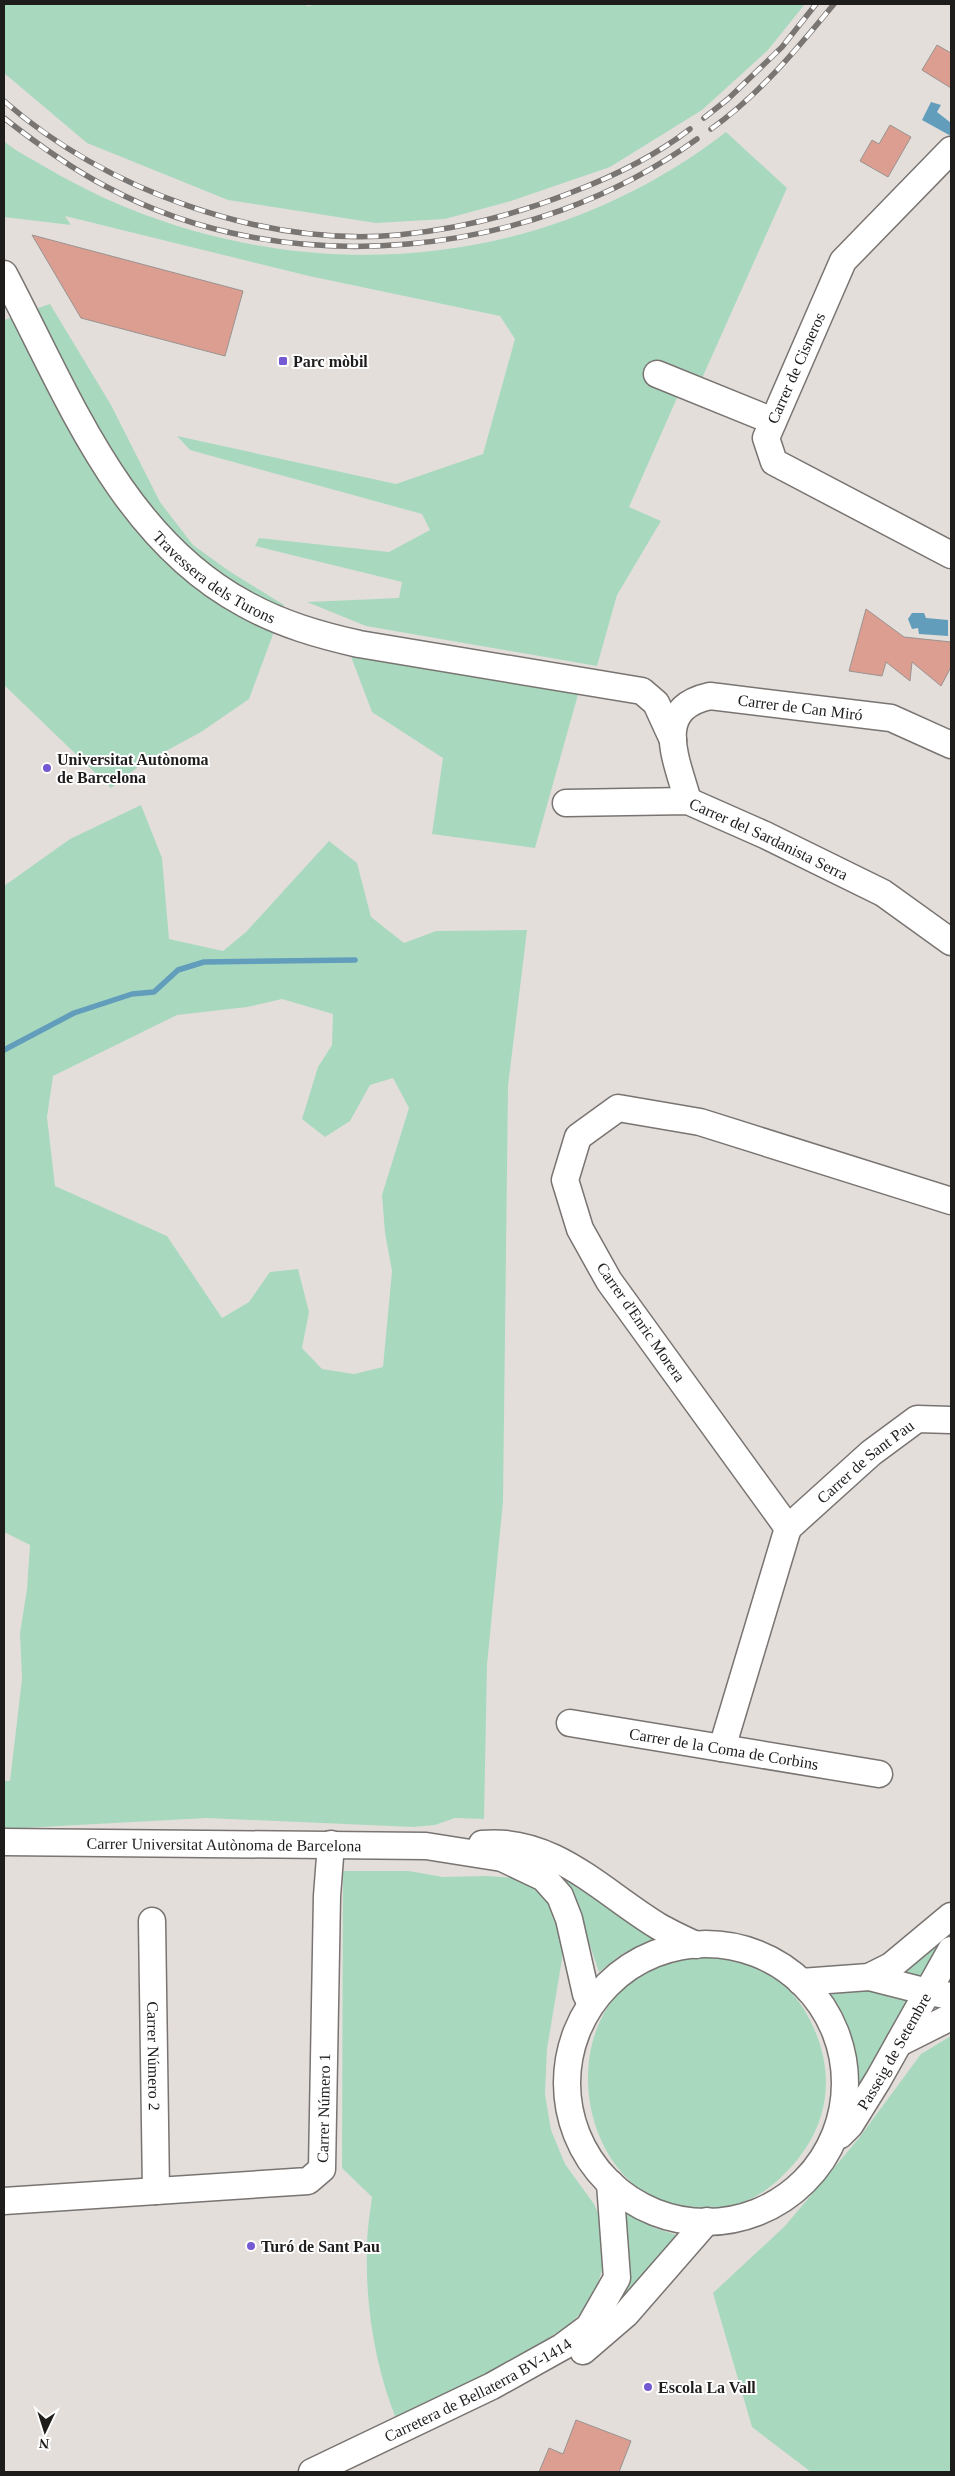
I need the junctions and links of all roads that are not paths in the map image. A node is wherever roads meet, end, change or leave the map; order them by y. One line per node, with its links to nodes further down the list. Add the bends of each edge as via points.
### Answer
1 (951, 150): 4 (street, Carrer de Cisneros, via 843,261)
2 (4, 274): 6 (street, Travessera dels Turons, via 67,397 116,481 151,527 192,568 245,604 299,628 359,644)
3 (657, 374): 4 (street)
4 (773, 421): 5 (street, Carrer de Cisneros, via 766,438 774,462)
5 (951, 555)
6 (562, 679): 7 (street, Carrer de Can Miró, via 642,691 660,710)
7 (673, 740): 8 (street, Carrer de Can Miró, via 674,724 682,709 695,699 710,696 891,718); 9 (street, Carrer de Can Miró)
8 (951, 745)
9 (688, 801): 10 (street, Carrer del Sardanista Serra); 11 (street, Carrer del Sardanista Serra, via 883,893)
10 (566, 803)
11 (951, 942)
12 (951, 1201): 14 (street, Carrer d'Enric Morera, via 700,1122 618,1108 578,1137 565,1180 580,1229 608,1281)
13 (951, 1420): 14 (street, Carrer de Sant Pau, via 917,1419 871,1454)
14 (788, 1528): 16 (street)
15 (570, 1724): 16 (street, Carrer de la Coma de Corbins)
16 (722, 1748): 17 (street, Carrer de la Coma de Corbins)
17 (879, 1774)
18 (4, 1842): 19 (street, Carrer Universitat Autònoma de Barcelona)
19 (331, 1844): 20 (street, Carrer Universitat Autònoma de Barcelona); 33 (street, Carrer Número 1, via 326,1896 322,2169 308,2181)
20 (444, 1847): 23 (street, Carrer Universitat Autònoma de Barcelona, via 503,1842 532,1847 552,1855 658,1926); 28 (street, Carrer Universitat Autònoma de Barcelona, via 502,1858 544,1878 560,1896 569,1918)
21 (951, 1916): 25 (street, via 891,1966)
22 (152, 1920): 33 (street, Carrer Número 2)
23 (696, 1945): 26 (street, via 721,1945 758,1955); 28 (street, via 663,1951 640,1961 613,1980)
24 (950, 1958): 27 (street, Passeig de Setembre)
25 (869, 1977): 26 (street); 27 (street)
26 (801, 1982): 31 (street, via 827,2015 842,2054 843,2106)
27 (940, 1994): 30 (street, Passeig de Setembre)
28 (591, 2004): 32 (street, via 578,2029 570,2056 568,2102 582,2146)
29 (951, 2017): 30 (street)
30 (899, 2044): 31 (street, Passeig de Setembre, via 850,2125)
31 (830, 2146): 35 (street, via 808,2177 779,2201 744,2216)
32 (610, 2184): 35 (street, via 634,2202 655,2212 684,2220); 36 (street, Carretera de Bellaterra BV-1414, via 618,2278 589,2327)
33 (156, 2191): 34 (street, Carrer Número 1)
34 (4, 2201)
35 (707, 2221): 36 (street, Carretera de Bellaterra BV-1414, via 626,2314 584,2351)
36 (494, 2392): 37 (street, Carretera de Bellaterra BV-1414)
37 (405, 2436): 38 (street, Carretera de Bellaterra BV-1414); 39 (street)
38 (312, 2472)
39 (344, 2472)

